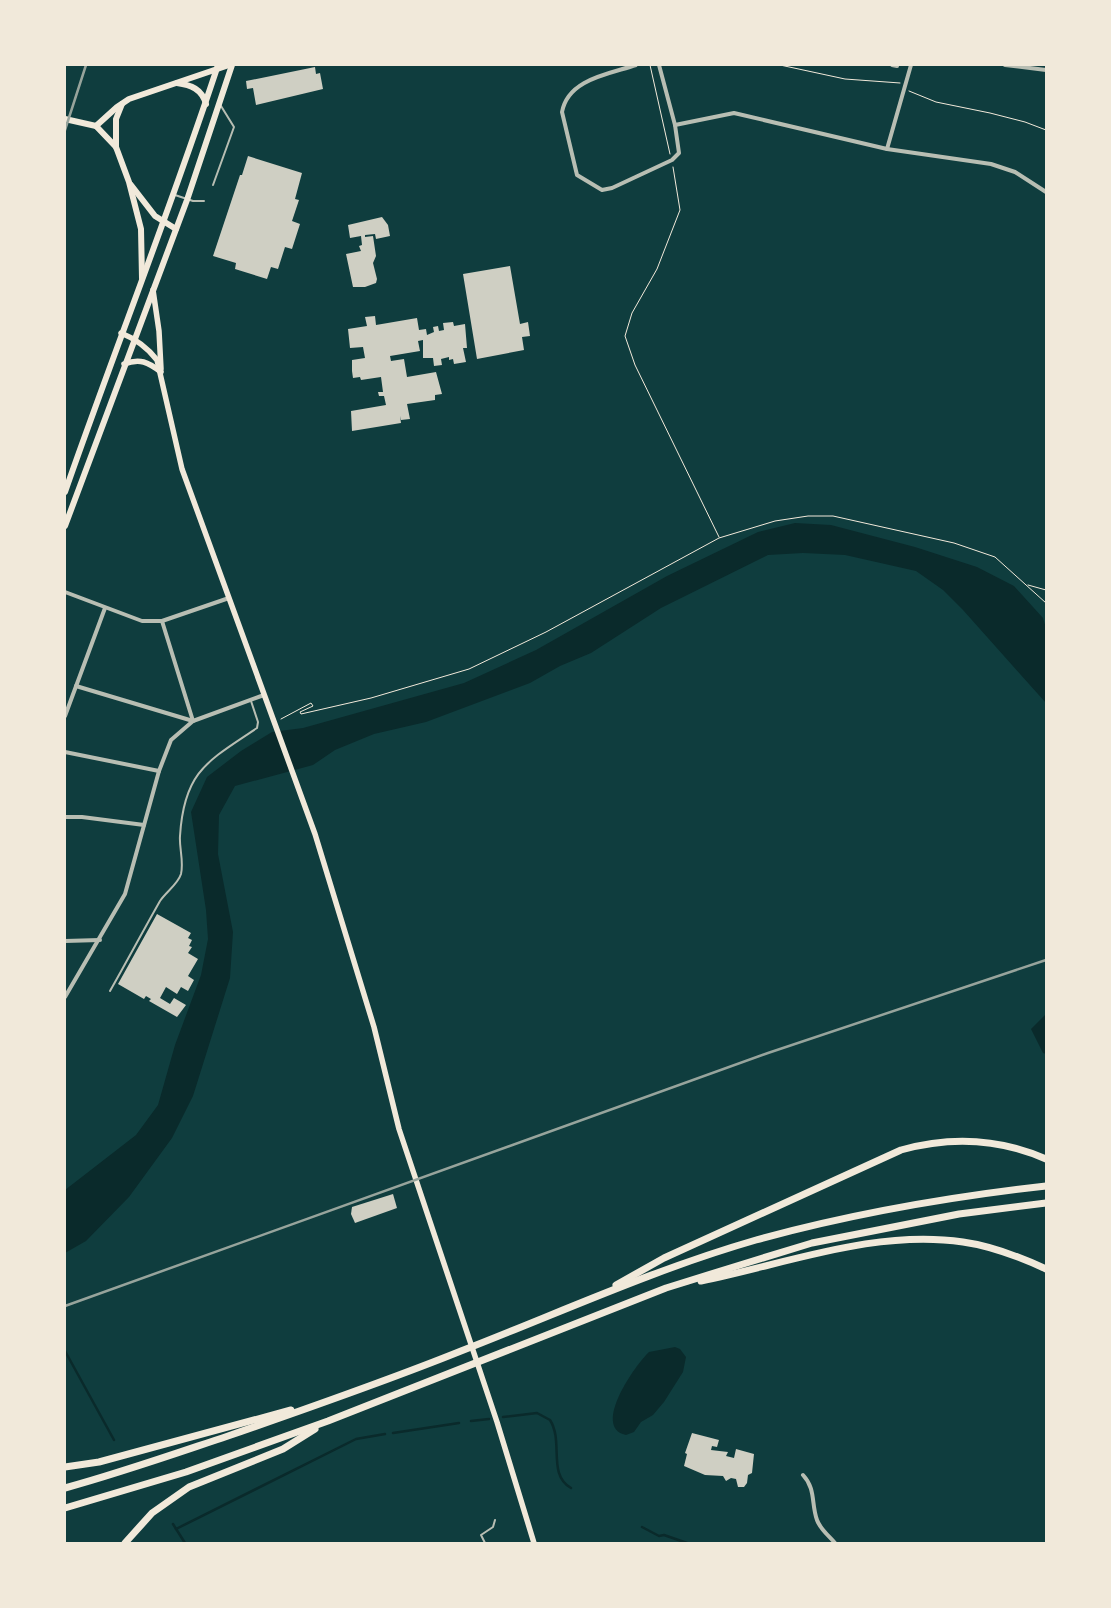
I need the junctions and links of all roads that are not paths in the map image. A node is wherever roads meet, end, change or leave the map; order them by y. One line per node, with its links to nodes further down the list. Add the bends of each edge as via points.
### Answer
1 (230, 65): 6 (main road); 11 (main road)
2 (636, 65): 13 (street, via 578,84 564,101 562,112 577,174 602,190 672,160 680,149)
3 (659, 65): 13 (street)
4 (910, 65): 16 (street)
5 (1006, 65): 7 (street)
6 (217, 67): 8 (main road); 10 (main road)
7 (1046, 70)
8 (176, 83): 9 (main road); 10 (main road, via 189,84 198,90)
9 (123, 102): 14 (main road); 15 (main road, via 116,119)
10 (206, 104): 20 (main road)
11 (219, 104): 18 (lane, via 234,127); 21 (main road)
12 (65, 119): 14 (main road)
13 (675, 125): 16 (street, via 734,114)
14 (96, 126): 15 (main road)
15 (116, 147): 17 (main road)
16 (887, 150): 19 (street, via 991,164 1015,172)
17 (129, 182): 23 (main road); 25 (main road, via 142,239)
18 (214, 185)
19 (1046, 192)
20 (173, 194): 21 (lane); 23 (main road)
21 (187, 200): 22 (lane); 24 (main road)
22 (204, 201)
23 (163, 222): 24 (main road); 25 (main road)
24 (176, 229): 26 (main road)
25 (142, 278): 27 (main road)
26 (153, 290): 28 (main road); 30 (main road)
27 (120, 333): 28 (main road); 31 (main road)
28 (134, 338): 29 (main road); 30 (main road, via 149,349)
29 (124, 364): 30 (main road, via 145,361); 32 (main road)
30 (161, 372): 34 (main road, via 182,469)
31 (65, 492)
32 (65, 526)
33 (65, 592): 35 (street)
34 (229, 598): 36 (street); 38 (main road)
35 (104, 608): 36 (street, via 142,620); 37 (street)
36 (162, 620): 41 (street)
37 (76, 686): 40 (street); 41 (street)
38 (264, 696): 39 (street); 65 (main road, via 278,722 315,834 374,1027 399,1129)
39 (251, 700): 41 (street); 48 (lane, via 258,726 204,766 196,776 189,790 179,837 181,875 162,899)
40 (65, 716)
41 (193, 721): 43 (street, via 171,740)
42 (65, 752): 43 (street)
43 (160, 771): 45 (street)
44 (65, 817): 45 (street)
45 (144, 825): 46 (street, via 125,894)
46 (100, 940): 47 (street); 49 (street)
47 (65, 941)
48 (110, 991)
49 (65, 997)
50 (1046, 1159): 55 (highway, via 1007,1145 966,1140 900,1150 664,1258)
51 (1046, 1186): 55 (highway, via 922,1203 813,1226 701,1258)
52 (1046, 1203): 54 (highway, via 959,1214 812,1243)
53 (1046, 1269): 54 (highway, via 1006,1253 964,1242 904,1240 820,1253)
54 (666, 1288): 57 (highway)
55 (601, 1294): 56 (highway)
56 (321, 1404): 58 (highway, via 263,1416 100,1462); 60 (highway)
57 (328, 1421): 61 (highway, via 186,1472); 63 (highway, via 283,1449 189,1487 152,1514)
58 (65, 1467)
59 (803, 1475): 66 (street, via 814,1491 819,1525)
60 (65, 1488)
61 (65, 1508)
62 (495, 1520): 64 (lane, via 492,1528 481,1535)
63 (124, 1543)
64 (485, 1543)
65 (534, 1543)
66 (835, 1543)

